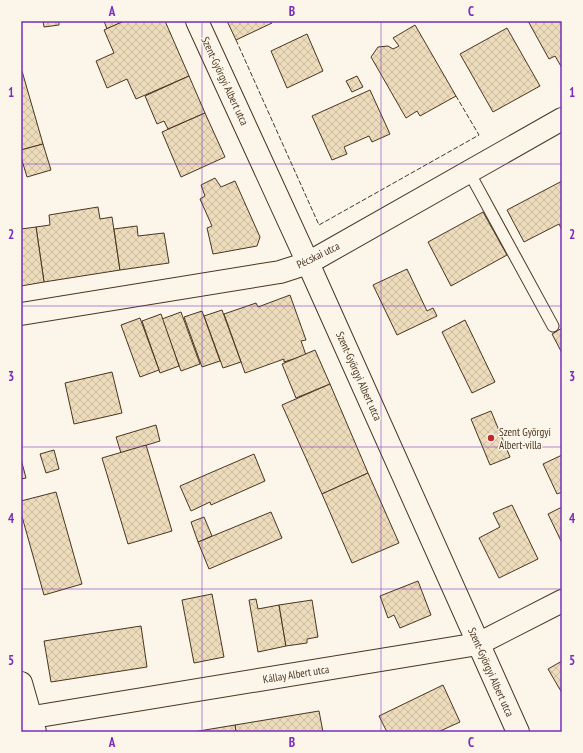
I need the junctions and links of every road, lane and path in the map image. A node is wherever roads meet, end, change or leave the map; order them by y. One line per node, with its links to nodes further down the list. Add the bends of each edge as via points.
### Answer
1 (197, 21): 4 (street, Szent-Györgyi Albert utca)
2 (562, 120): 3 (street, Pécskai utca)
3 (469, 172): 4 (street, Pécskai utca); 6 (lane)
4 (308, 263): 5 (street, Pécskai utca, via 280,272); 8 (street, Szent-Györgyi Albert utca)
5 (21, 314)
6 (553, 326)
7 (562, 601): 8 (street, Kállay Albert utca)
8 (478, 644): 10 (street, Kállay Albert utca); 11 (street, Szent-Györgyi Albert utca)
9 (21, 683): 10 (street)
10 (29, 723)
11 (518, 732)

